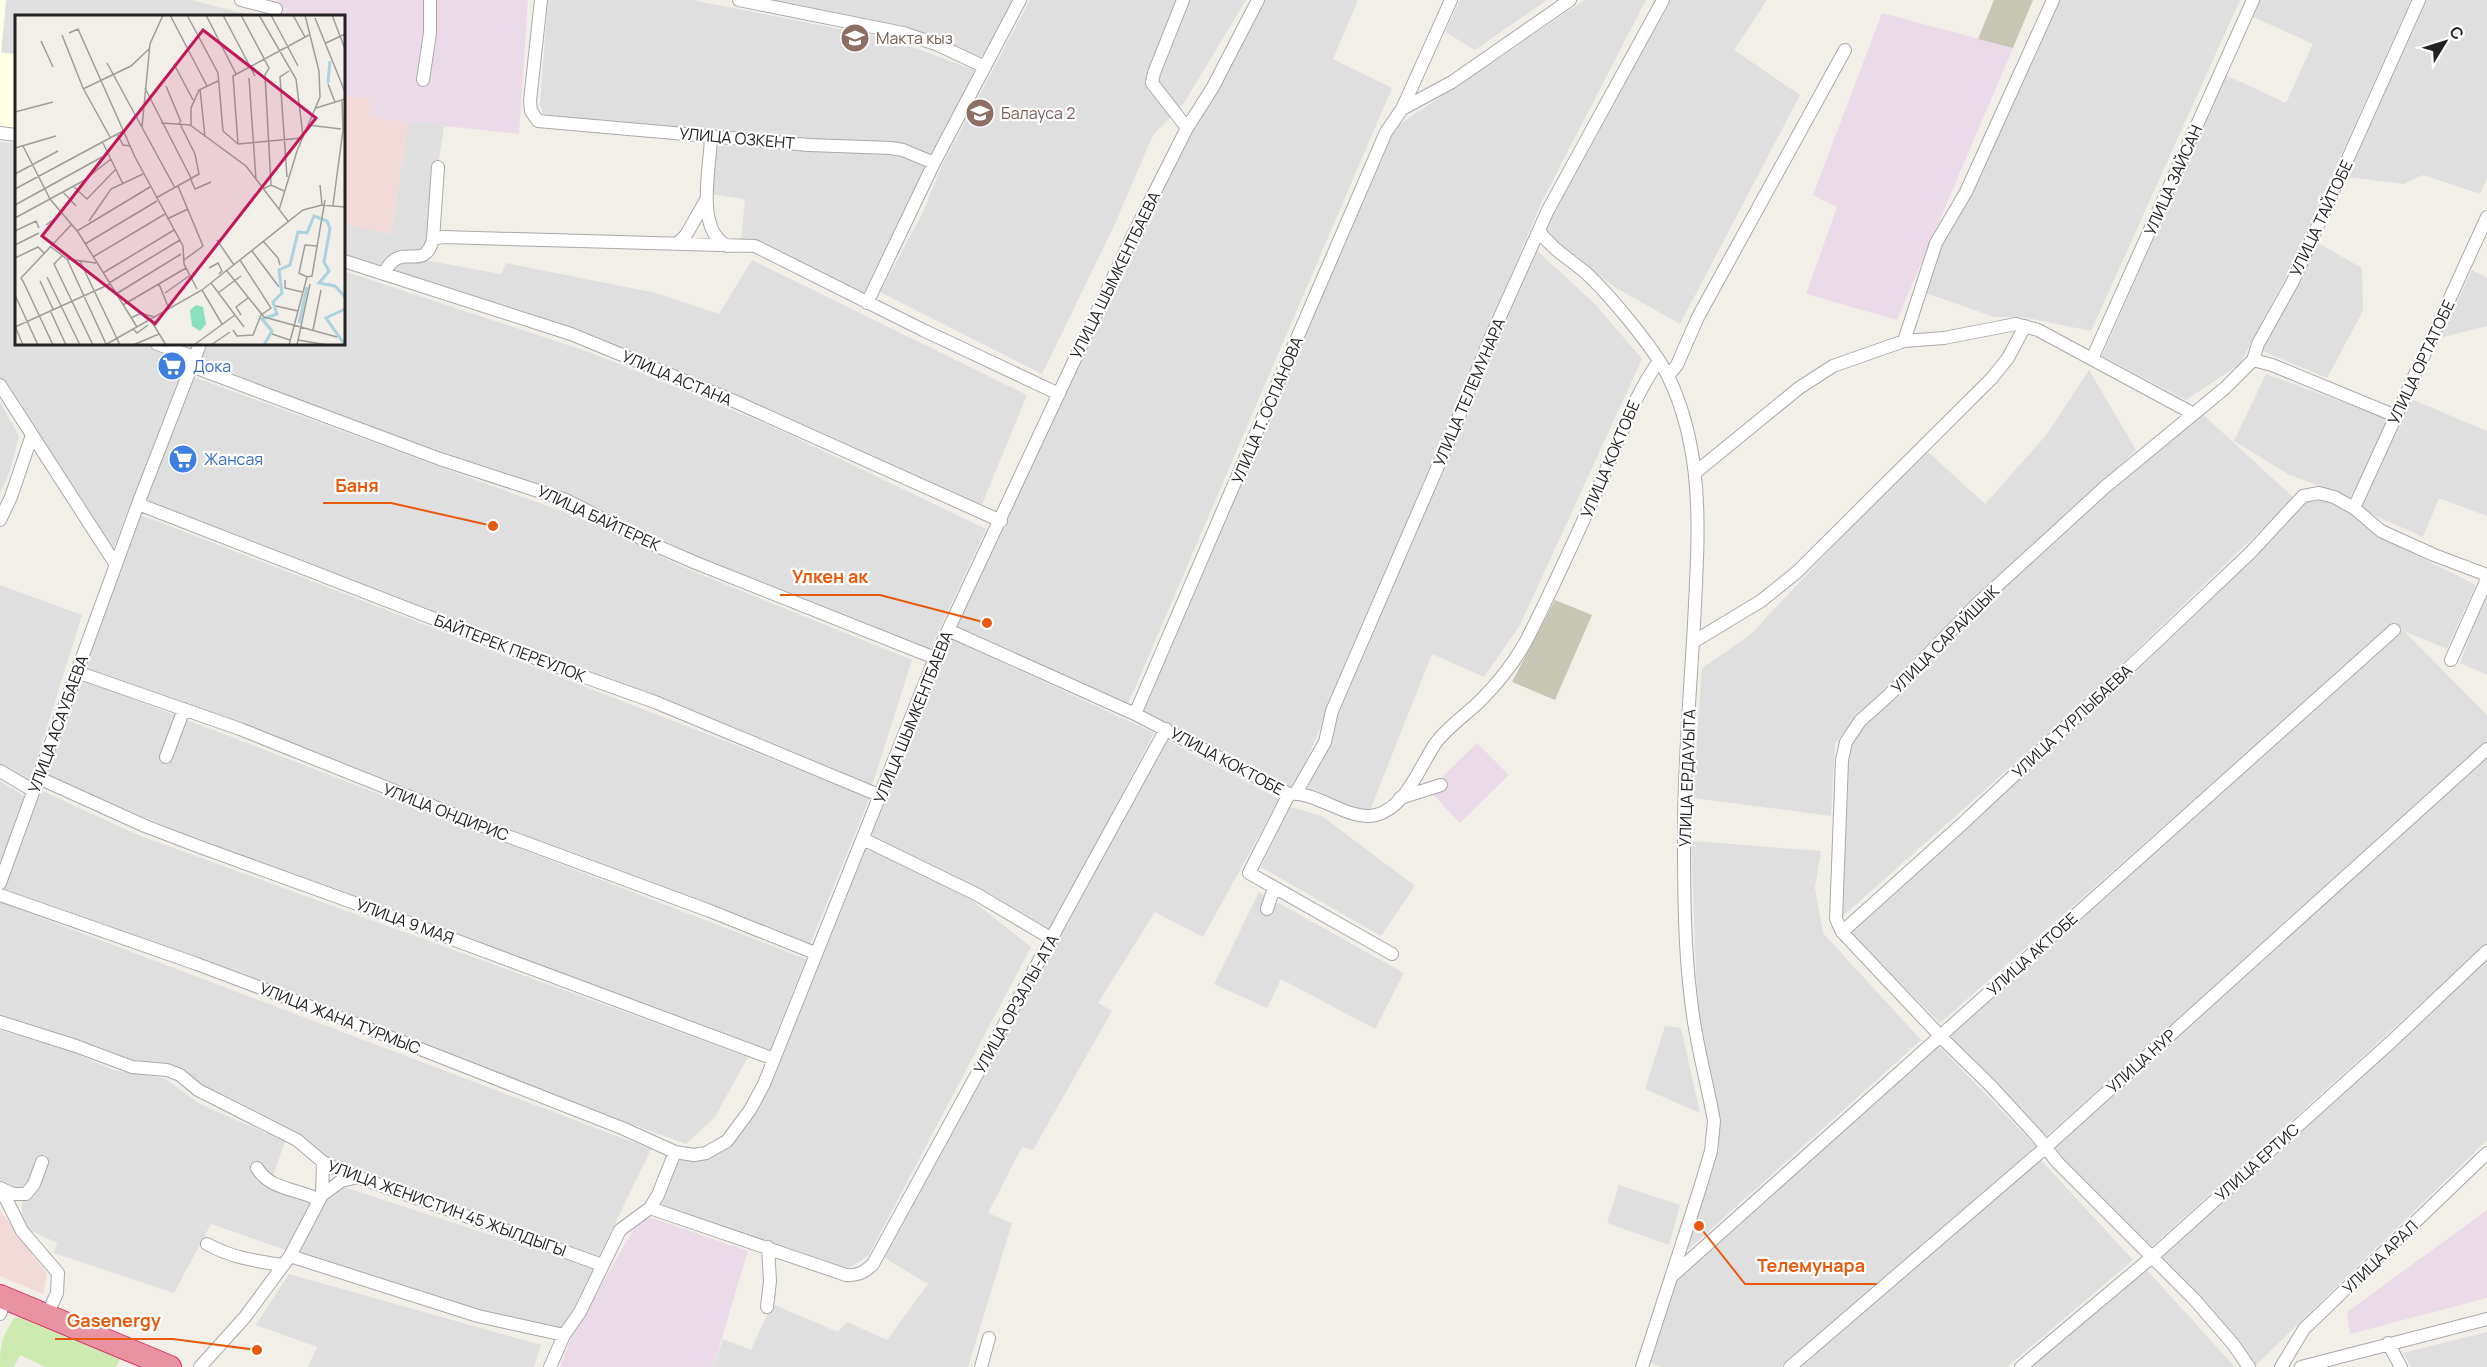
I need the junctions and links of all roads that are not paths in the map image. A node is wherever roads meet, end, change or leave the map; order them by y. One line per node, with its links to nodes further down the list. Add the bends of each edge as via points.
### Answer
1 (241, 0): 14 (street)
2 (430, 0): 17 (street)
3 (542, 0): 22 (street, УЛИЦА ОЗКЕНТ, via 530,101 538,121)
4 (739, 0): 16 (street, via 903,33)
5 (1020, 0): 16 (street)
6 (1183, 0): 19 (street, via 1152,83)
7 (1258, 0): 19 (street, УЛИЦА ШЫМКЕНТБАЕВА)
8 (1451, 0): 18 (street, УЛИЦА Т. ОСПАНОВА)
9 (1570, 0): 18 (street, УЛИЦА Т. ОСПАНОВА, via 1452,82)
10 (1663, 0): 27 (street, УЛИЦА ТЕЛЕМУНАРА)
11 (2053, 0): 35 (street, via 1966,192 1936,243)
12 (2253, 0): 38 (street, УЛИЦА ЗАЙСАН)
13 (2419, 0): 39 (street, УЛИЦА ТАЙТОБЕ)
14 (276, 9)
15 (1845, 50): 42 (street)
16 (985, 67): 23 (street)
17 (423, 80)
18 (1402, 109): 62 (street, УЛИЦА Т. ОСПАНОВА, via 1386,132)
19 (1187, 128): 44 (street, УЛИЦА ШЫМКЕНТБАЕВА)
20 (0, 133): 21 (street)
21 (15, 135)
22 (711, 135): 23 (street, УЛИЦА ОЗКЕНТ, via 891,148); 25 (street)
23 (934, 163): 33 (street)
24 (438, 167): 28 (street)
25 (707, 199): 29 (street); 30 (street, via 713,234)
26 (2487, 217): 46 (street, УЛИЦА ОРТАТОБЕ)
27 (1539, 231): 40 (street, УЛИЦА ЕРДАУЫТА, via 1603,292); 70 (street, УЛИЦА ТЕЛЕМУНАРА, via 1332,711 1325,742)
28 (433, 239): 29 (street); 32 (street, via 426,254 394,258)
29 (677, 244): 30 (street)
30 (728, 246): 33 (street, via 755,246)
31 (345, 261): 32 (street, УЛИЦА АСТАНА)
32 (384, 274): 52 (street, УЛИЦА АСТАНА, via 571,334 734,401)
33 (867, 303): 44 (street)
34 (2025, 326): 35 (street, via 2016,324 1944,338); 38 (street); 57 (street, via 1992,378 1797,572 1761,601)
35 (1904, 341): 48 (street, via 1833,366 1799,388)
36 (159, 345): 41 (street, УЛИЦА БАЙТЕРЕК)
37 (200, 345): 41 (street, УЛИЦА АСАУБАЕВА)
38 (2092, 359): 45 (street)
39 (2253, 360): 45 (street, УЛИЦА ТАЙТОБЕ); 46 (street)
40 (1659, 361): 42 (street, УЛИЦА ЕРДАУЫТА); 72 (street, УЛИЦА КОКТОБЕ, via 1639,393 1525,643 1509,669 1437,742)
41 (193, 362): 49 (street, УЛИЦА АСАУБАЕВА); 58 (street, УЛИЦА БАЙТЕРЕК, via 440,459 566,500 696,563)
42 (1668, 376): 48 (street, УЛИЦА ЕРДАУЫТА, via 1691,440)
43 (0, 385): 47 (street)
44 (1059, 394): 52 (street, УЛИЦА ШЫМКЕНТБАЕВА)
45 (2193, 413): 78 (street, УЛИЦА САРАЙШЫК, via 1976,605 1860,721 1843,749 1836,919)
46 (2396, 416): 50 (street, УЛИЦА ОРТАТОБЕ)
47 (32, 435): 51 (street); 53 (street)
48 (1696, 472): 57 (street, УЛИЦА ЕРДАУЫТА)
49 (138, 504): 53 (street, УЛИЦА АСАУБАЕВА); 71 (street, БАЙТЕРЕК ПЕРЕУЛОК, via 655,702)
50 (2354, 508): 54 (street, via 2381,531); 78 (street, УЛИЦА ТУРЛЫБАЕВА, via 2319,493 2303,496 2250,553)
51 (0, 520)
52 (1001, 521): 55 (street, УЛИЦА ШЫМКЕНТБАЕВА)
53 (116, 566): 60 (street, УЛИЦА АСАУБАЕВА)
54 (2487, 577): 59 (street)
55 (948, 630): 58 (street, УЛИЦА ШЫМКЕНТБАЕВА); 62 (street, УЛИЦА КОКТОБЕ)
56 (2394, 630): 84 (street, УЛИЦА АКТОБЕ)
57 (1693, 642): 101 (street, УЛИЦА ЕРДАУЫТА, via 1685,794 1686,917 1690,999 1714,1121 1711,1151)
58 (935, 658): 71 (street, УЛИЦА ШЫМКЕНТБАЕВА)
59 (2451, 660)
60 (77, 672): 61 (street, УЛИЦА ОНДИРИС); 67 (street, УЛИЦА АСАУБАЕВА)
61 (184, 709): 65 (street); 81 (street, УЛИЦА ОНДИРИС)
62 (1135, 714): 63 (street, УЛИЦА КОКТОБЕ)
63 (1167, 729): 70 (street, УЛИЦА КОКТОБЕ); 79 (street, УЛИЦА ОРЗАЛЫ-АТА)
64 (2487, 748): 86 (street, УЛИЦА НУР)
65 (166, 757)
66 (0, 771): 69 (street)
67 (39, 778): 69 (street, УЛИЦА АСАУБАЕВА); 85 (street, УЛИЦА 9 МАЯ, via 189,843)
68 (1441, 785): 72 (street)
69 (34, 791): 74 (street, УЛИЦА АСАУБАЕВА)
70 (1292, 794): 72 (street, УЛИЦА КОКТОБЕ, via 1372,816); 75 (street, УЛИЦА ТЕЛЕМУНАРА, via 1249,873)
71 (881, 796): 73 (street, УЛИЦА ШЫМКЕНТБАЕВА)
72 (1401, 798)
73 (863, 839): 79 (street, via 970,890); 81 (street, УЛИЦА ШЫМКЕНТБАЕВА)
74 (0, 883)
75 (1274, 888): 77 (street); 82 (street)
76 (0, 895): 87 (street, УЛИЦА ЖАНА ТУРМЫС, via 321,1011)
77 (1267, 909)
78 (1842, 932): 84 (street)
79 (1053, 939): 97 (street, УЛИЦА ОРЗАЛЫ-АТА, via 873,1263 859,1274 846,1275)
80 (2487, 951): 98 (street, УЛИЦА ЕРТИС)
81 (816, 953): 85 (street, УЛИЦА ШЫМКЕНТБАЕВА)
82 (1392, 954)
83 (0, 1022): 90 (street, УЛИЦА ЖЕНИСТИН 45 ЖЫЛДЫГЫ, via 132,1067 180,1075 198,1090 297,1140)
84 (1941, 1036): 86 (street); 101 (street, УЛИЦА АКТОБЕ)
85 (774, 1059): 87 (street, УЛИЦА ШЫМКЕНТБАЕВА, via 750,1110 726,1141 706,1153)
86 (2045, 1148): 98 (street); 114 (street, УЛИЦА НУР)
87 (675, 1152): 95 (street)
88 (2487, 1153): 117 (street, УЛИЦА АРАЛ, via 2304,1329)
89 (42, 1162): 93 (street, via 26,1194)
90 (323, 1162): 92 (street, УЛИЦА ЖЕНИСТИН 45 ЖЫЛДЫГЫ); 94 (street)
91 (257, 1168): 94 (street, via 267,1181)
92 (358, 1177): 94 (street, via 341,1181); 100 (street, УЛИЦА ЖЕНИСТИН 45 ЖЫЛДЫГЫ)
93 (0, 1189): 104 (street, via 22,1231 58,1273 57,1293)
94 (321, 1198): 99 (street)
95 (650, 1208): 97 (street); 100 (street, via 620,1230)
96 (207, 1244): 99 (street, via 243,1259)
97 (768, 1247): 103 (street)
98 (2152, 1257): 115 (street, УЛИЦА ЕРТИС); 116 (street, via 2214,1322)
99 (287, 1260): 106 (street, via 478,1316); 110 (street, via 245,1317)
100 (602, 1265): 106 (street, via 580,1312)
101 (1670, 1278): 113 (street, УЛИЦА ЕРДАУЫТА)
102 (2, 1302): 104 (highway)
103 (767, 1307)
104 (46, 1315): 109 (highway)
105 (2487, 1319): 108 (street)
106 (564, 1335): 111 (street)
107 (989, 1338): 112 (street)
108 (2388, 1343): 118 (street); 119 (street)
109 (170, 1367)
110 (200, 1367)
111 (550, 1367)
112 (981, 1367)
113 (1642, 1367)
114 (1790, 1367)
115 (2021, 1367)
116 (2249, 1367)
117 (2281, 1367)
118 (2301, 1367)
119 (2401, 1367)

